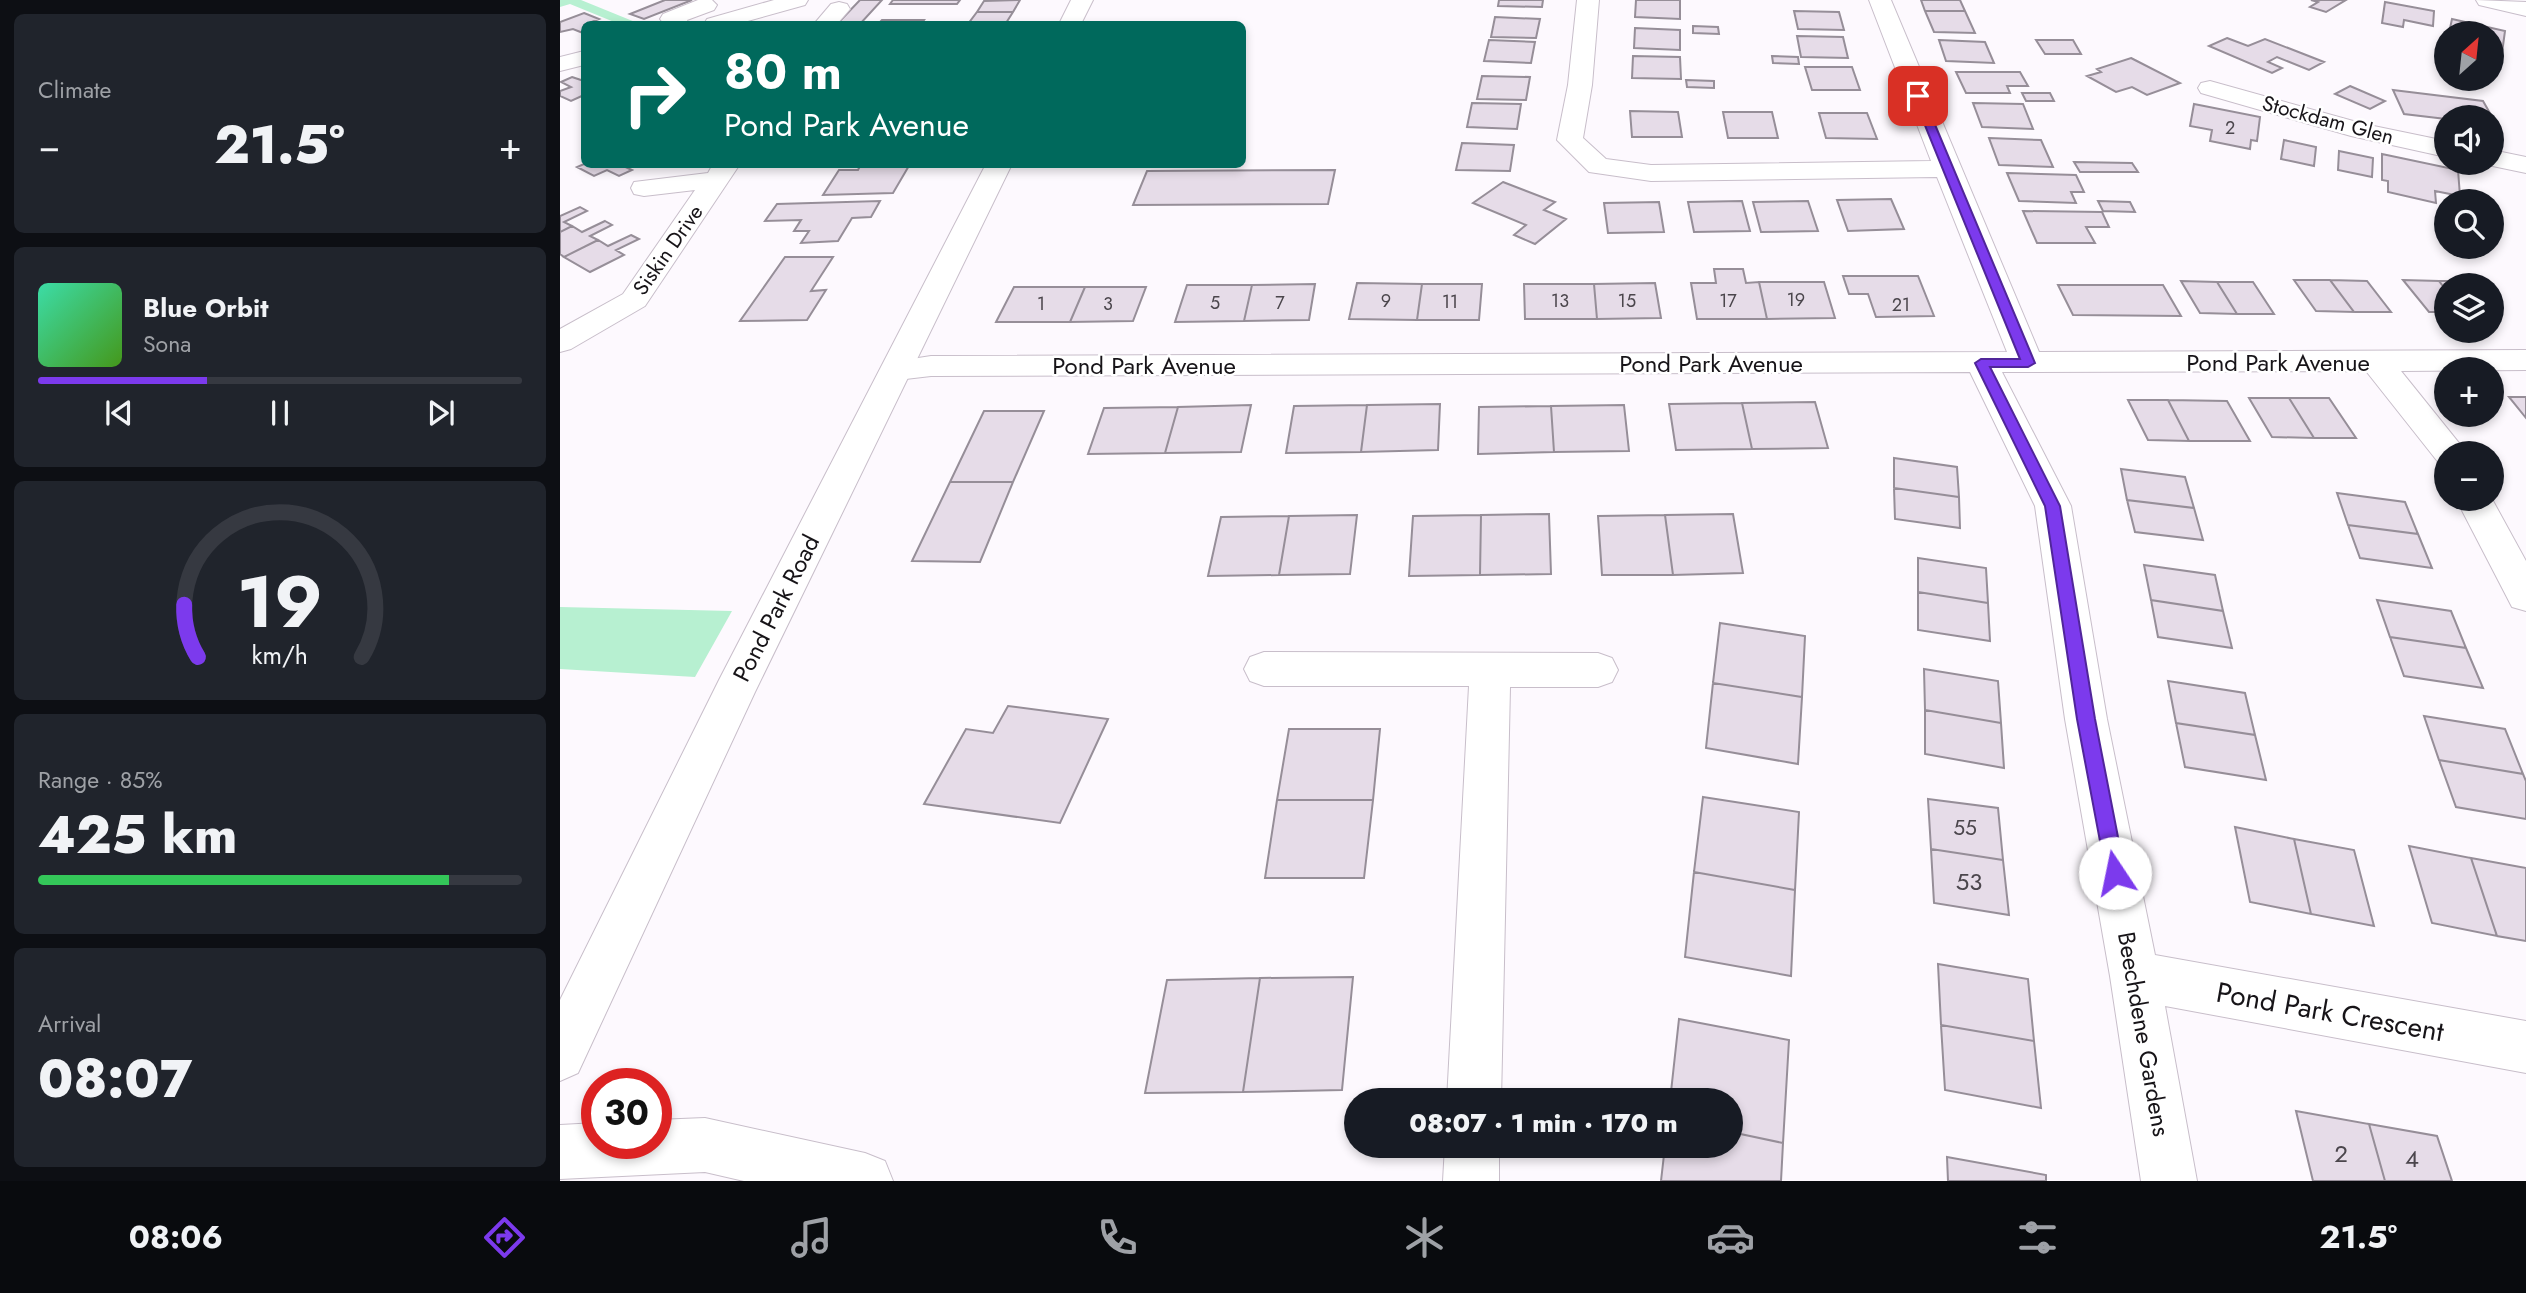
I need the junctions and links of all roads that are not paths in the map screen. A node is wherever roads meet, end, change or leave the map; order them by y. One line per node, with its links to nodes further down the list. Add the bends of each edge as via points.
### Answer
1 (797, 0): 9 (street)
2 (1082, 0): 10 (street)
3 (1588, 0): 18 (street, via 1570,139 1598,166 1651,173)
4 (1880, 0): 18 (street)
5 (2487, 0): 6 (street)
6 (2526, 9)
7 (710, 15): 8 (street); 9 (street)
8 (674, 21)
9 (746, 21)
10 (1072, 21)
11 (581, 59): 12 (street)
12 (560, 64)
13 (2210, 88): 14 (street, Stockdam Glen, via 2360,131)
14 (2434, 146)
15 (2504, 160): 16 (street)
16 (2526, 165)
17 (997, 168): 26 (street, Pond Park Road)
18 (1947, 169): 25 (street)
19 (722, 172): 20 (street); 21 (street, Siskin Drive, via 634,300)
20 (644, 188)
21 (560, 342)
22 (2526, 360): 23 (street, Pond Park Avenue)
23 (2376, 362): 25 (street, Pond Park Avenue); 27 (street)
24 (1981, 363): 25 (street, Pond Park Avenue); 26 (street, Pond Park Avenue, via 1355,363); 33 (street, Beechdene Gardens, via 2053,506 2086,719)
25 (2028, 363)
26 (897, 370): 34 (street, Pond Park Road, via 734,692)
27 (2440, 441)
28 (2480, 511): 29 (street)
29 (2526, 596)
30 (1490, 669): 31 (street); 32 (street); 37 (street)
31 (1264, 670)
32 (1598, 670)
33 (2135, 976): 35 (street, Pond Park Crescent); 42 (street, Beechdene Gardens)
34 (576, 989): 36 (street, Pond Park Road)
35 (2526, 1047)
36 (560, 1055)
37 (1474, 1088)
38 (560, 1152): 40 (street, via 705,1145)
39 (1472, 1158): 41 (street)
40 (864, 1181)
41 (1471, 1181)
42 (2169, 1181)

